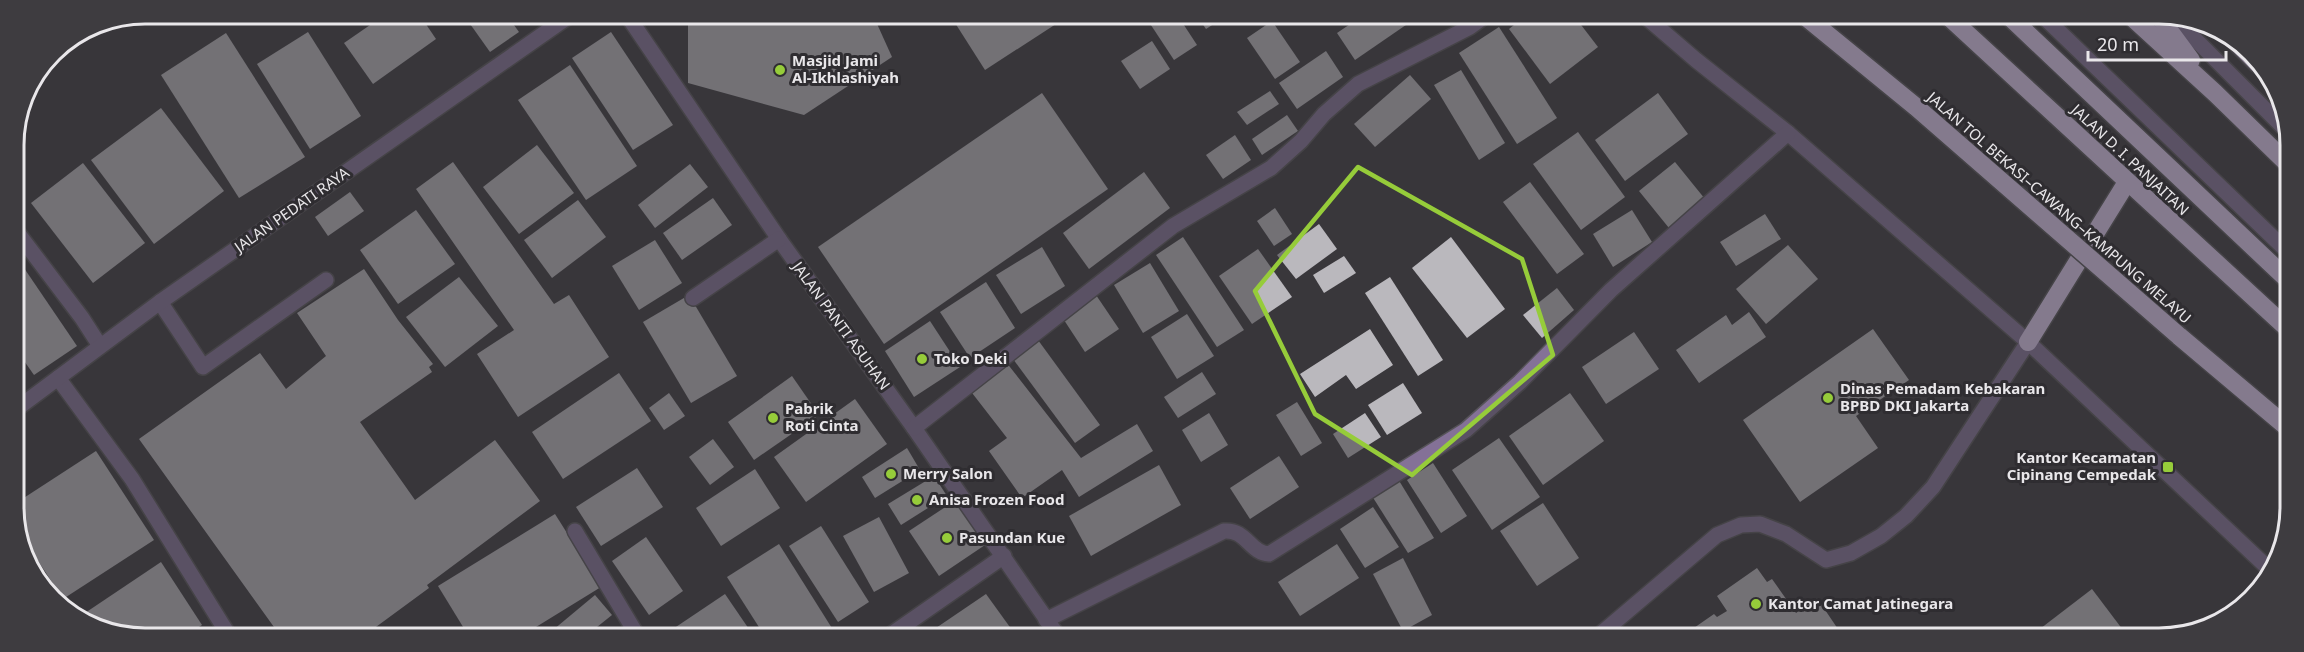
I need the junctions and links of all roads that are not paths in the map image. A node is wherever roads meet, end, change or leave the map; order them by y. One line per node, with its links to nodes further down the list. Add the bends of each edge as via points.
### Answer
1 (558, 24): 23 (street, JALAN PEDATI RAYA)
2 (633, 24): 17 (street, JALAN PANTI ASUHAN)
3 (1474, 24): 30 (street, via 1358,84 1271,168 1173,226)
4 (1654, 24): 14 (street)
5 (1815, 24): 29 (highway, JALAN TOL BEKASI–CAWANG–KAMPUNG MELAYU, bridge)
6 (1958, 24): 16 (highway, JALAN D. I. PANJAITAN)
7 (2017, 24): 20 (highway)
8 (2051, 24): 19 (street)
9 (2140, 24): 12 (highway)
10 (2165, 24): 12 (highway)
11 (2182, 26): 13 (street)
12 (2215, 93): 15 (highway)
13 (2278, 122)
14 (1788, 134): 25 (street); 34 (street, via 1611,290 1466,430 1269,554 1262,554 1233,530 1224,531)
15 (2280, 156)
16 (2127, 182): 24 (highway, JALAN D. I. PANJAITAN); 25 (highway)
17 (778, 239): 22 (street); 30 (street, JALAN PANTI ASUHAN)
18 (24, 241): 26 (street)
19 (2280, 244)
20 (2280, 272)
21 (326, 280): 23 (street, via 203,367)
22 (693, 298)
23 (160, 302): 26 (street, JALAN PEDATI RAYA)
24 (2280, 322)
25 (2028, 342): 33 (street); 39 (street, via 1933,487 1881,536 1851,553 1826,560 1786,534 1760,524 1741,525 1717,535)
26 (100, 346): 27 (street, JALAN PEDATI RAYA)
27 (58, 378): 28 (street, JALAN PEDATI RAYA); 35 (street, via 132,479)
28 (24, 403)
29 (2280, 421)
30 (914, 428): 32 (street, JALAN PANTI ASUHAN)
31 (575, 531): 36 (street)
32 (1004, 556): 34 (street, JALAN PANTI ASUHAN); 37 (street)
33 (2265, 565)
34 (1046, 620): 38 (street, JALAN PANTI ASUHAN)
35 (224, 628)
36 (632, 628)
37 (900, 628)
38 (1052, 628)
39 (1608, 628)

